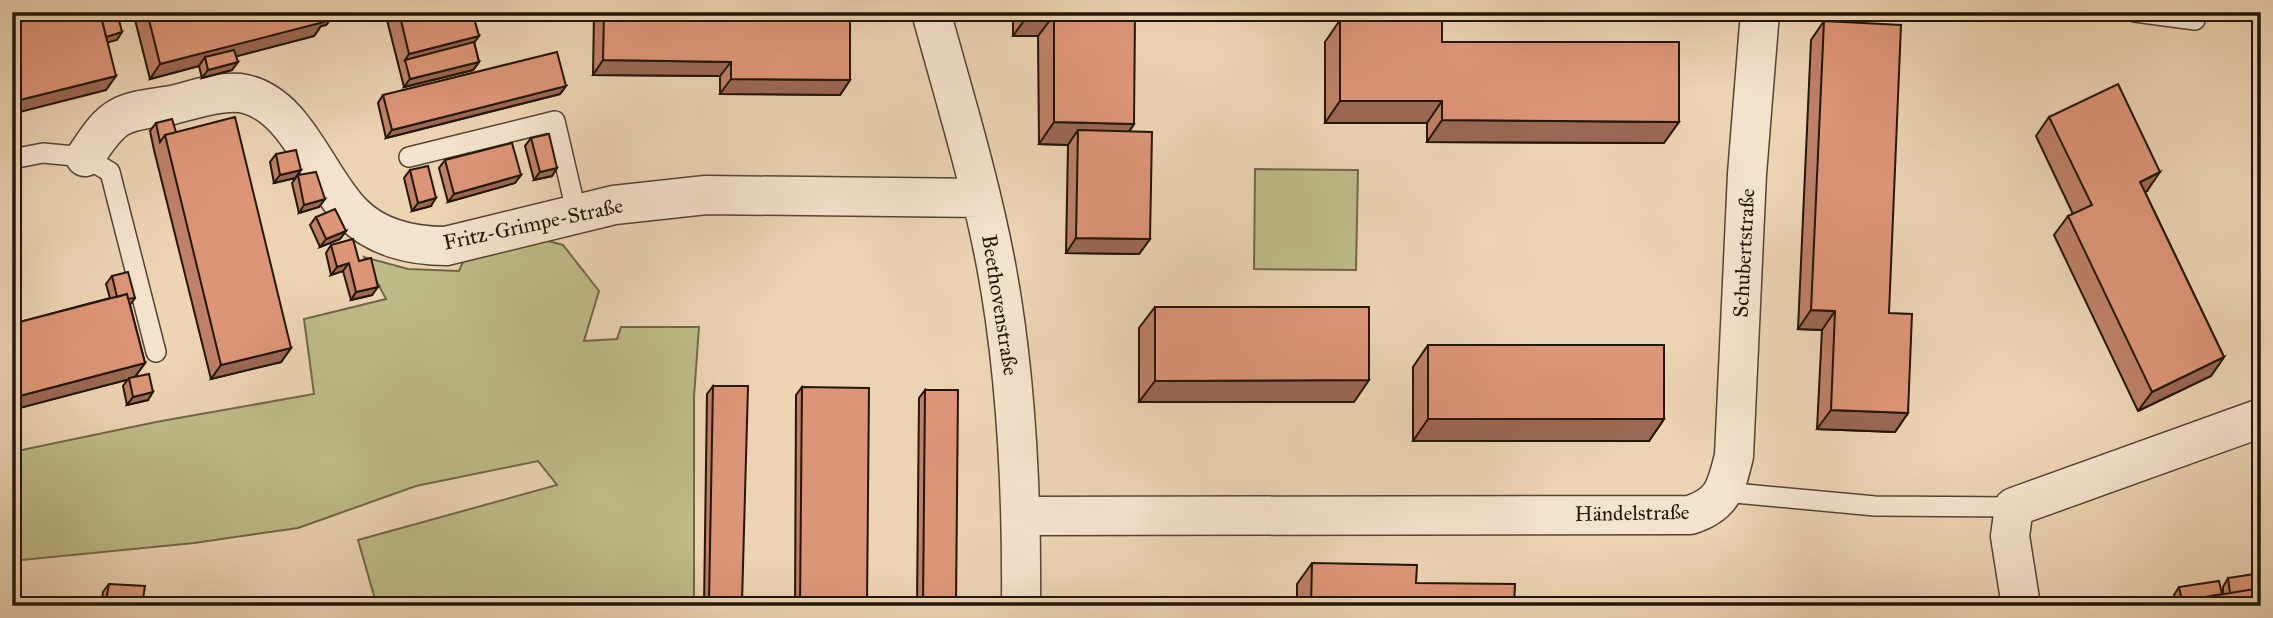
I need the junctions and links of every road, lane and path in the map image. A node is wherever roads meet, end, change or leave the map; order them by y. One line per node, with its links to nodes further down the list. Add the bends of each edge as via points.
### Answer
1 (931, 12): 8 (street, Beethovenstraße)
2 (1760, 12): 12 (street, Schubertstraße, via 1734,456)
3 (2135, 12): 4 (lane)
4 (2195, 20)
5 (85, 157): 7 (lane, via 43,153); 9 (street, Fritz-Grimpe-Straße, via 121,117 239,93 281,113 352,213 372,229 396,238 420,246 446,246); 10 (lane, via 110,172)
6 (409, 157): 9 (lane, via 555,121)
7 (12, 159)
8 (981, 198): 9 (street, Fritz-Grimpe-Straße, via 706,195 614,205); 14 (street, Beethovenstraße, via 997,267)
9 (578, 215)
10 (156, 352)
11 (2261, 418): 13 (street)
12 (1724, 492): 13 (lane, via 1875,506); 14 (street, Händelstraße, via 1706,509 1690,514)
13 (2014, 506): 16 (street, via 2010,536)
14 (1021, 516): 15 (street, Beethovenstraße)
15 (1021, 606)
16 (2021, 606)

